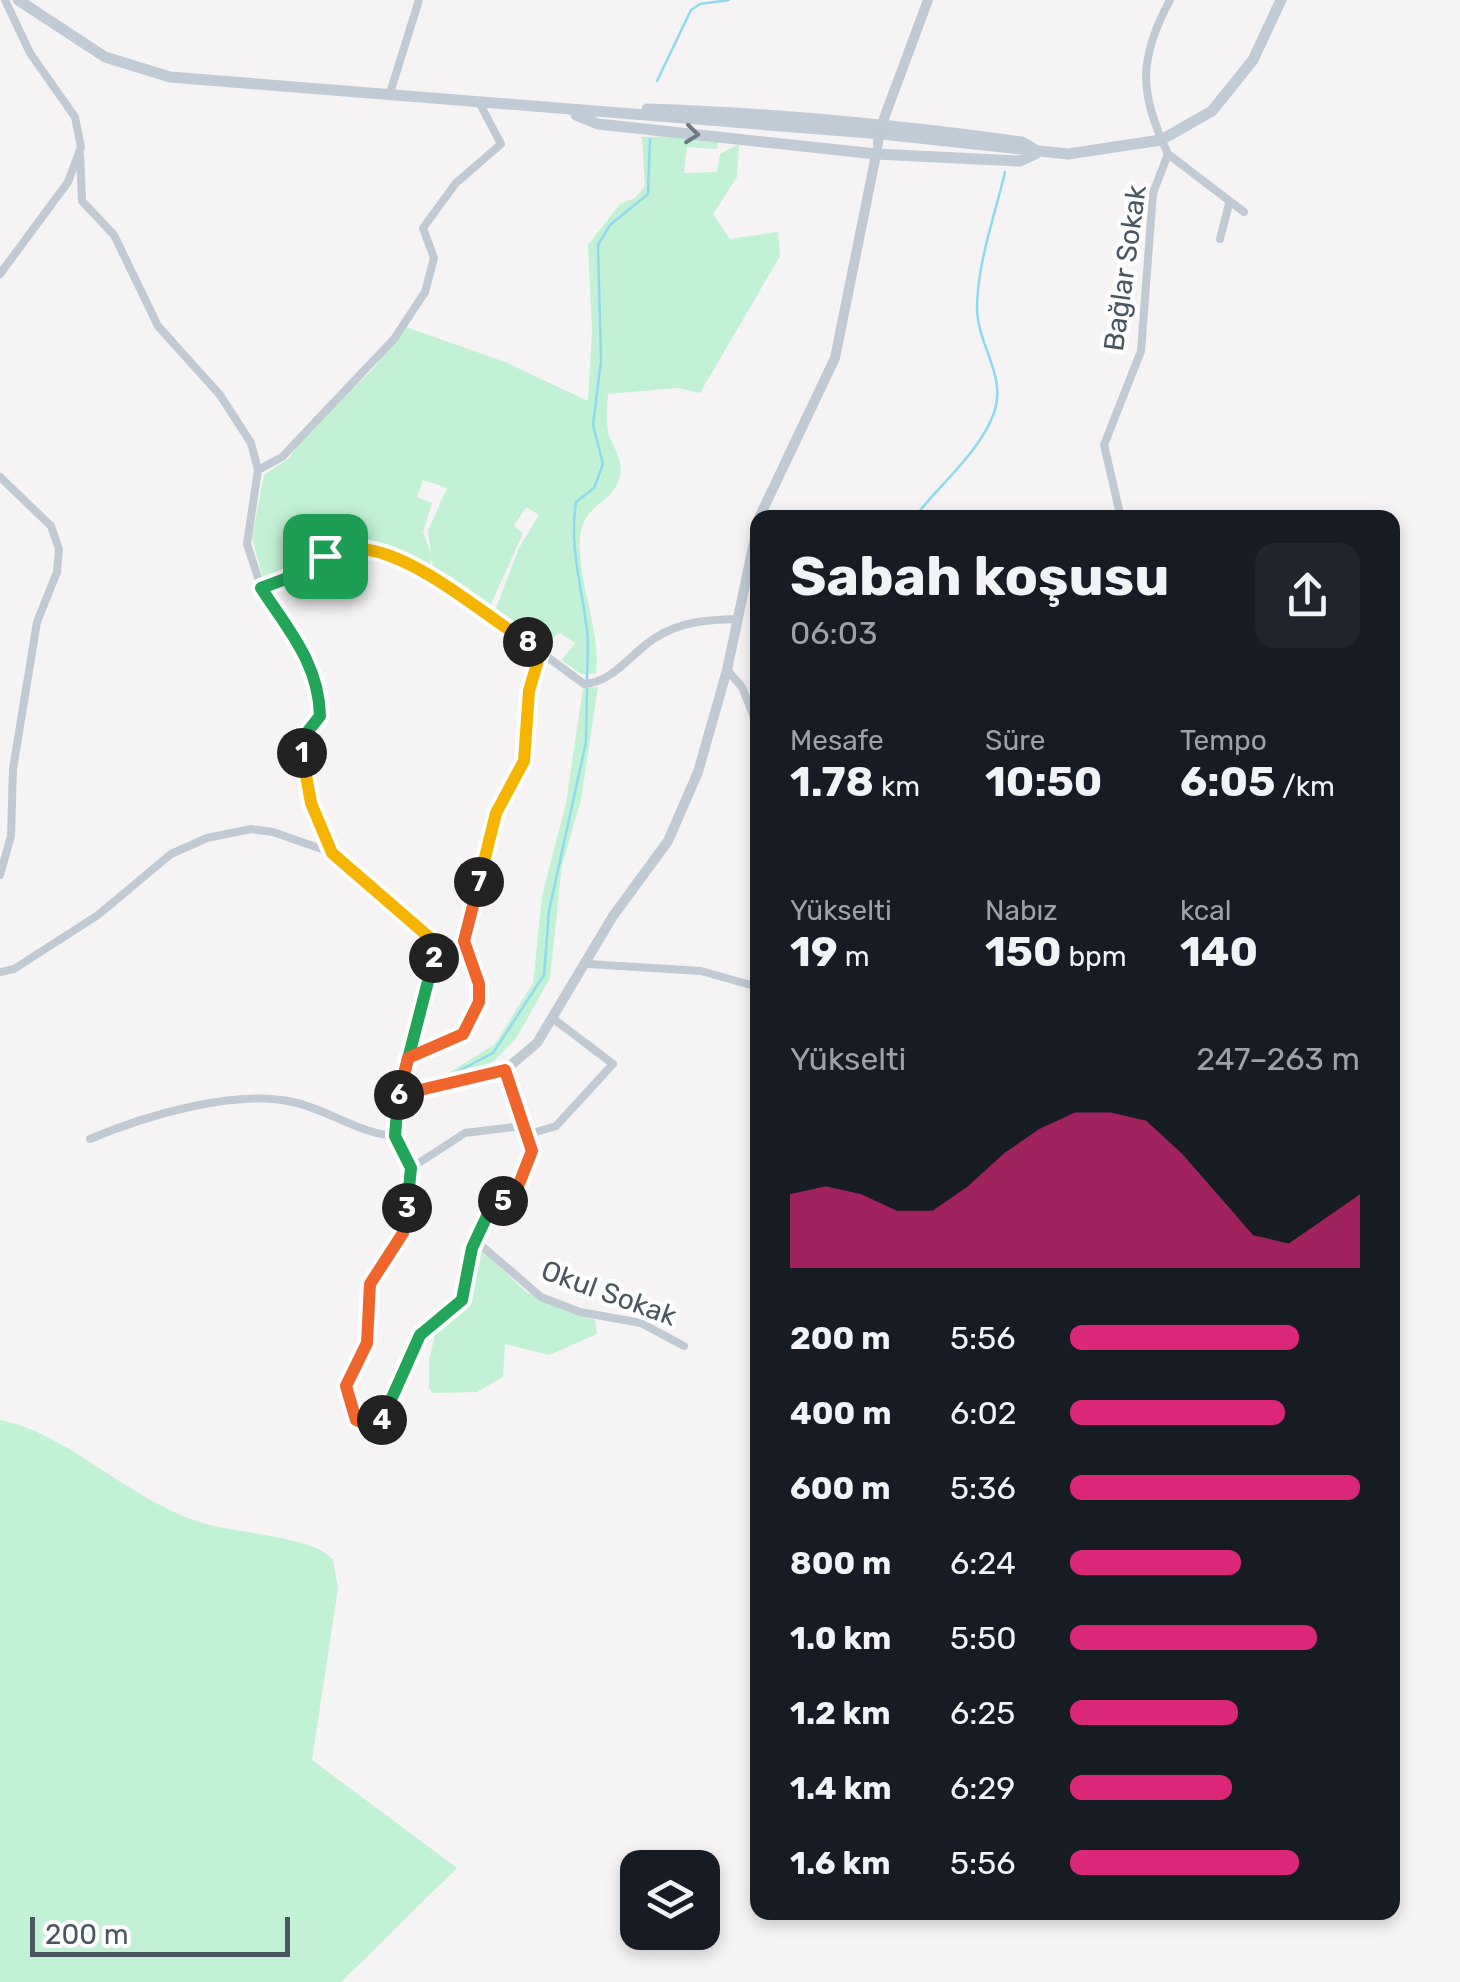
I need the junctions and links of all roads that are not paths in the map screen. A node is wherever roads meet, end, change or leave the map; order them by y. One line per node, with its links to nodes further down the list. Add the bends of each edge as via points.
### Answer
1 (5, 0): 16 (street, via 23,41 74,118)
2 (18, 0): 9 (main road, via 86,47 146,72)
3 (419, 0): 9 (street)
4 (928, 0): 12 (street)
5 (1170, 0): 13 (street, Bağlar Sokak, via 1146,49 1150,106)
6 (1281, 0): 8 (main road)
7 (1290, 0): 8 (street)
8 (1271, 23): 13 (main road, via 1236,87 1212,111)
9 (389, 96): 10 (main road)
10 (480, 104): 11 (main road); 22 (street, via 501,144 456,183 423,228 434,258 424,292 365,372 282,457)
11 (562, 110): 12 (main road, via 765,112); 14 (main road, one-way to 14, via 598,124); 15 (main road)
12 (880, 127): 14 (street, bridge); 15 (main road, via 1022,142)
13 (1162, 140): 15 (main road); 17 (street, Bağlar Sokak)
14 (877, 149): 15 (main road, via 1020,161); 24 (street, via 835,358)
15 (1038, 152)
16 (80, 154): 21 (street, via 55,202); 22 (street, via 82,202 114,235 158,326 220,395 251,443)
17 (1168, 154): 18 (street); 25 (street, Bağlar Sokak, via 1153,193 1141,351 1104,445)
18 (1229, 204): 19 (street); 20 (street)
19 (1244, 212)
20 (1220, 239)
21 (0, 274)
22 (258, 470): 27 (street, via 247,544)
23 (0, 477): 33 (street, via 51,526 59,549 37,622 13,769 11,836)
24 (763, 510)
25 (1119, 510)
26 (750, 558): 28 (street)
27 (261, 588): 29 (street, via 336,550 362,548 417,568); 32 (street, via 292,628 316,692 320,716 305,735 302,765)
28 (737, 619): 29 (street, via 679,626 593,683 584,684); 30 (street)
29 (541, 650): 38 (street, via 529,691 524,761 492,824 464,934 479,1002 463,1034)
30 (726, 670): 31 (street); 34 (street, via 680,818)
31 (750, 707)
32 (332, 853): 35 (street, via 262,829 207,838 171,854 98,915); 38 (street, via 437,944)
33 (0, 875)
34 (588, 964): 36 (street, via 701,971); 37 (street)
35 (0, 972)
36 (750, 986)
37 (555, 1020): 39 (street); 41 (street, via 614,1064 556,1126)
38 (408, 1058): 40 (street)
39 (505, 1070): 40 (street); 41 (street)
40 (398, 1098): 42 (street)
41 (524, 1130): 44 (street, via 465,1133); 45 (street, via 532,1151 517,1189 487,1216)
42 (395, 1136): 43 (street, via 266,1098 162,1114); 44 (street)
43 (90, 1139)
44 (411, 1168): 45 (street, via 403,1233 370,1284 367,1343 346,1386 352,1414 365,1426 386,1416 420,1335 462,1300)
45 (475, 1240): 46 (street, Okul Sokak, via 541,1297 641,1323)
46 (684, 1346)

